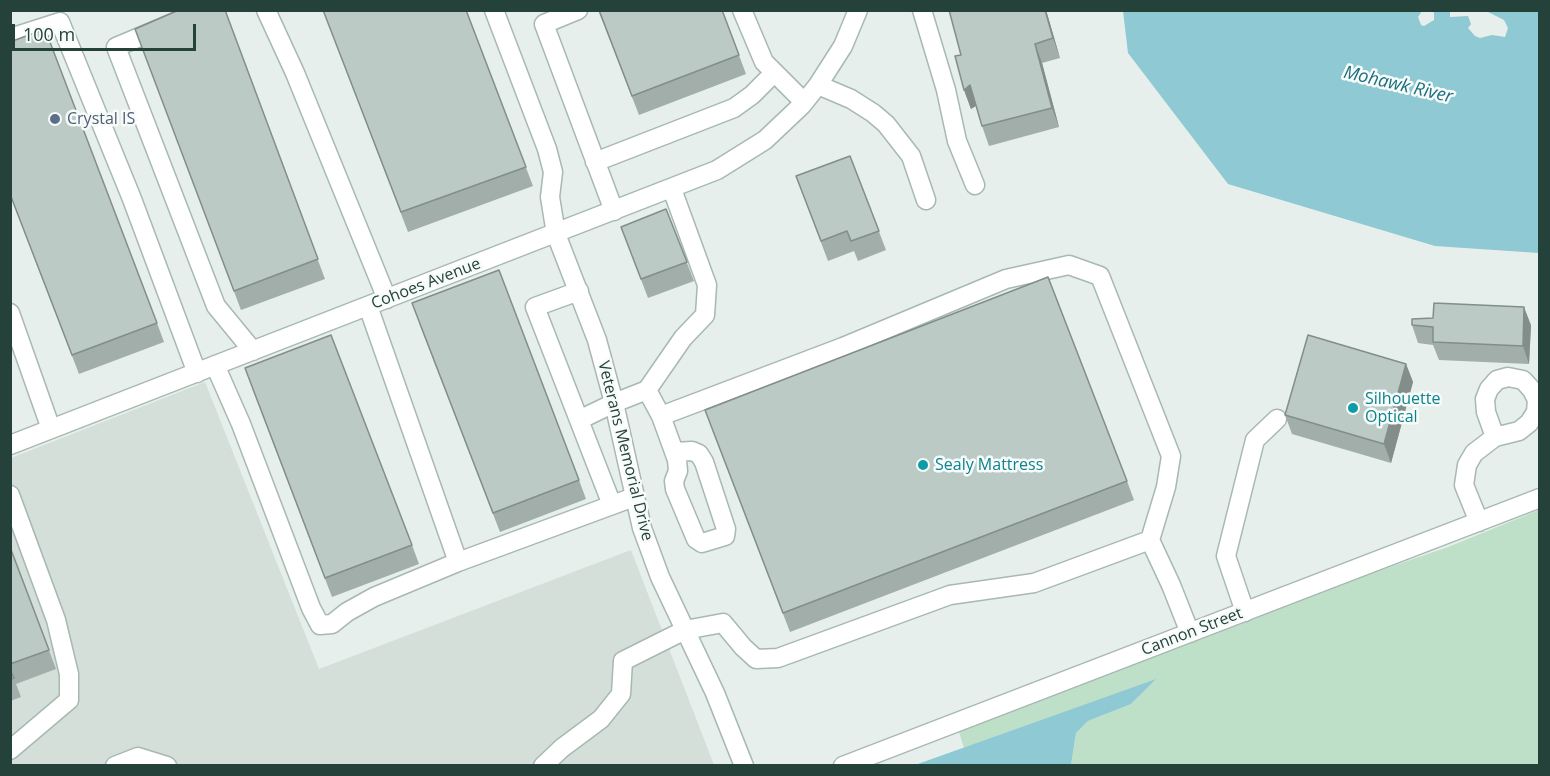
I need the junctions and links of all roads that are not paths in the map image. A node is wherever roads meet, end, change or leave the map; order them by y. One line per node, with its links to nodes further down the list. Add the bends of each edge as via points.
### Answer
1 (204, 10): 23 (street, via 116,46 216,306)
2 (266, 10): 20 (street)
3 (494, 10): 18 (street, Veterans Memorial Drive, via 547,149 553,172 550,197)
4 (578, 10): 8 (street)
5 (742, 10): 10 (street, via 764,62)
6 (858, 10): 11 (street, Cohoes Avenue, via 843,46)
7 (922, 10): 14 (street, via 957,141)
8 (542, 17): 13 (street)
9 (10, 38): 25 (street, via 60,22)
10 (774, 73): 12 (street); 13 (street, via 734,108)
11 (818, 86): 12 (street, Cohoes Avenue); 16 (street, via 851,99 886,124 911,156)
12 (804, 102): 15 (street, Cohoes Avenue, via 741,156)
13 (595, 162): 17 (street)
14 (975, 185)
15 (672, 189): 17 (street, Cohoes Avenue); 26 (street, via 707,285 705,315 683,338)
16 (926, 200)
17 (614, 211): 18 (street, Cohoes Avenue)
18 (556, 234): 19 (street, Veterans Memorial Drive); 20 (street, Cohoes Avenue)
19 (579, 291): 27 (street, Veterans Memorial Drive); 30 (street, via 535,307)
20 (387, 299): 21 (street, Cohoes Avenue)
21 (368, 306): 23 (street, Cohoes Avenue); 41 (street)
22 (10, 313): 31 (street)
23 (253, 351): 24 (street, Cohoes Avenue)
24 (215, 365): 25 (street, Cohoes Avenue); 41 (street, via 320,625 332,624 374,597)
25 (197, 372): 31 (street, Cohoes Avenue)
26 (647, 390): 27 (street); 28 (street)
27 (614, 403): 30 (street); 36 (street, Veterans Memorial Drive)
28 (661, 416): 34 (street); 40 (street, via 843,347 1006,279 1069,266 1100,276 1171,456)
29 (1277, 418): 42 (street, via 1255,440 1226,556)
30 (579, 420): 38 (street)
31 (51, 429): 33 (street, Cohoes Avenue)
32 (1495, 437): 32 (street, via 1486,412 1489,389 1497,380 1508,377 1523,380 1537,400 1536,412 1519,431); 39 (street, via 1474,453 1467,465 1464,485)
33 (10, 445)
34 (674, 452): 34 (street, via 678,471 675,489 696,539 702,543 725,536 704,462 692,451)
35 (10, 495): 45 (street, via 56,620 69,675 69,700)
36 (634, 497): 38 (street); 43 (street, Veterans Memorial Drive, via 650,551)
37 (1539, 498): 39 (street, Cannon Street)
38 (612, 505): 41 (street)
39 (1479, 522): 42 (street, Cannon Street)
40 (1150, 540): 43 (street, via 1034,584 950,595 778,658 756,659 723,622); 44 (street)
41 (458, 562)
42 (1245, 612): 44 (street, Cannon Street)
43 (685, 630): 48 (street, via 623,661 621,694 601,719); 49 (street, Veterans Memorial Drive)
44 (1190, 633): 50 (street, Cannon Street)
45 (10, 750)
46 (115, 765): 47 (street, via 138,757)
47 (167, 765)
48 (543, 765)
49 (744, 765)
50 (843, 765)

